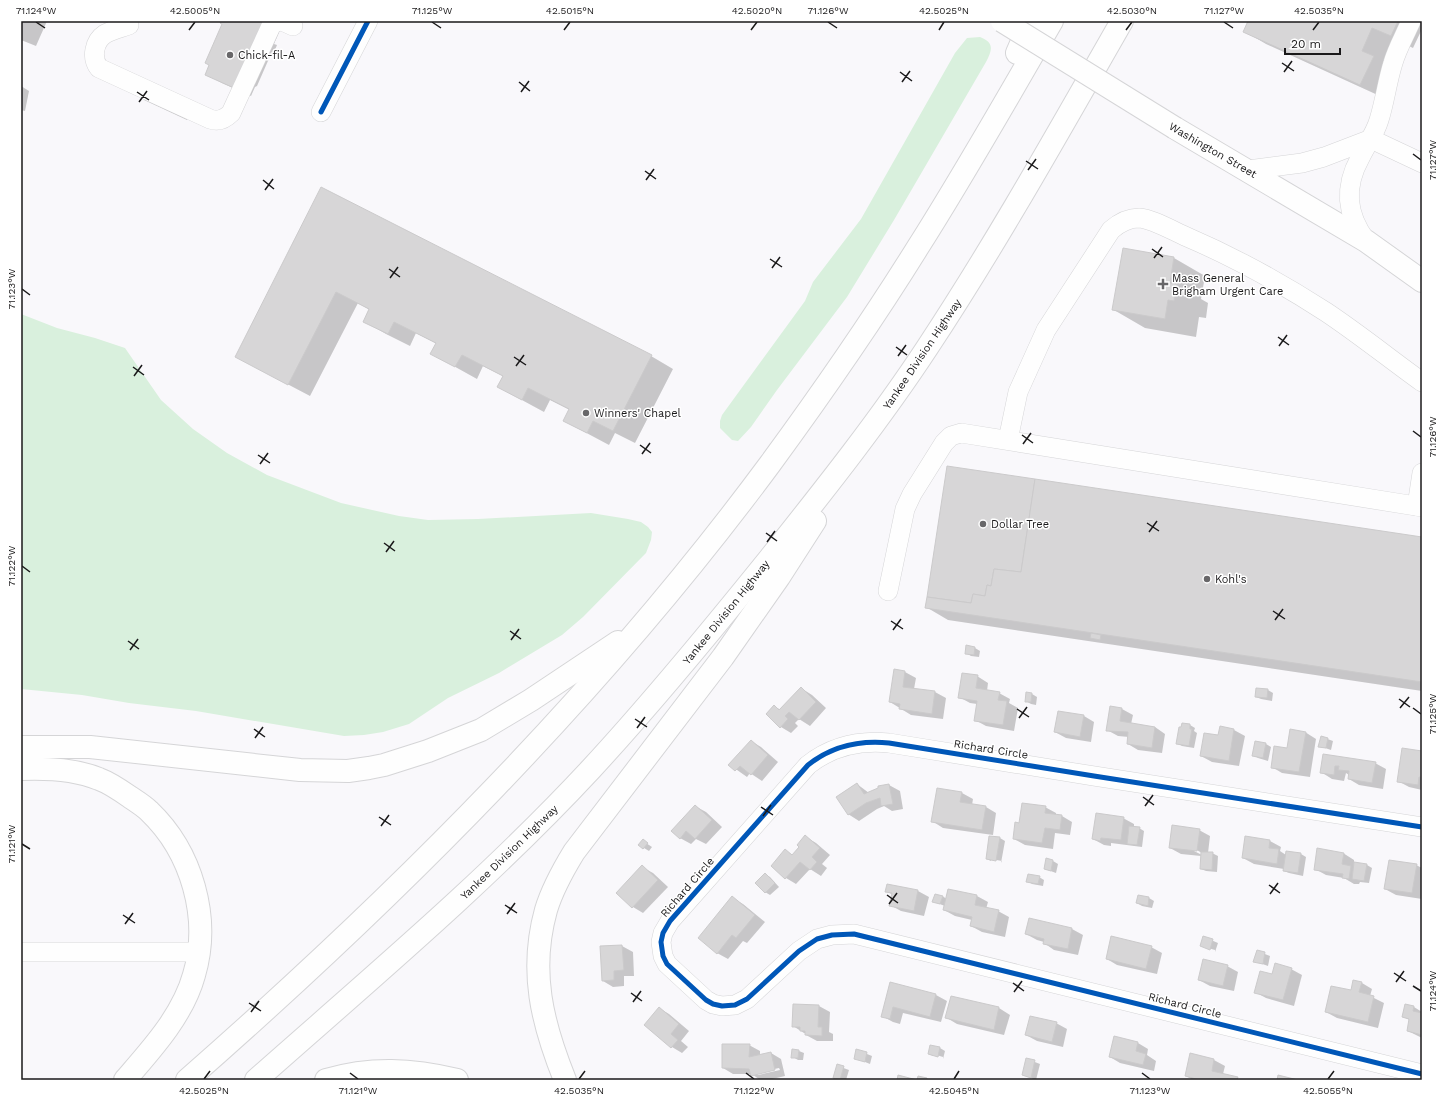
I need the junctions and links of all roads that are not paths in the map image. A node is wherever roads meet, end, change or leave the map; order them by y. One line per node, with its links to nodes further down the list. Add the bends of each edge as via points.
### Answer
1 (368, 21): 9 (street)
2 (1002, 21): 12 (main road, Washington Street, bridge)
3 (1031, 21): 13 (main road)
4 (1052, 21): 13 (main road)
5 (1122, 21): 18 (main road, Yankee Division Highway, via 1000,232)
6 (1411, 21): 10 (street, via 1395,55 1379,121)
7 (284, 23): 8 (street, via 271,26 231,113 219,120 210,119 99,68 94,55 100,39 109,32)
8 (128, 25)
9 (321, 112)
10 (1371, 139): 11 (street); 12 (street, via 1302,163); 14 (street, via 1352,175 1349,193 1354,222)
11 (1422, 163)
12 (1248, 170): 14 (main road, Washington Street)
13 (954, 189): 23 (main road, via 883,302 807,413 726,521)
14 (1366, 241): 15 (main road); 16 (main road, Washington Street)
15 (1422, 268)
16 (1422, 281)
17 (1422, 382): 19 (street, via 1327,313 1250,266 1207,245 1139,218 1121,222 1111,230 1048,326 1018,392)
18 (889, 403): 32 (main road, Yankee Division Highway, via 723,616 635,721 589,771 486,876); 35 (main road, via 779,578 723,657 574,852 561,873 546,909 538,958 539,991 545,1025)
19 (1008, 440): 21 (street); 22 (street, via 961,433 951,436 944,443 908,501)
20 (1422, 473): 21 (street)
21 (1419, 506)
22 (888, 590)
23 (642, 625): 24 (main road, via 531,700 480,730 435,749 384,765 348,771 307,770 90,747); 31 (main road, via 554,726 459,824 315,964)
24 (21, 747)
25 (21, 769): 28 (main road, via 52,769 96,778 109,783 148,810 165,828 186,863 194,884 200,923)
26 (1422, 827): 29 (street, Richard Circle, via 889,743 862,742 836,748 808,765 670,921 661,942 663,956 670,968 706,1000 722,1006 747,999 799,951 817,939 854,934)
27 (21, 952): 28 (street)
28 (199, 952): 30 (main road, via 194,975 182,1005 165,1031)
29 (1422, 1074)
30 (125, 1080)
31 (187, 1080)
32 (256, 1080)
33 (326, 1080): 34 (main road, via 387,1070 418,1072)
34 (457, 1080)
35 (564, 1080)

